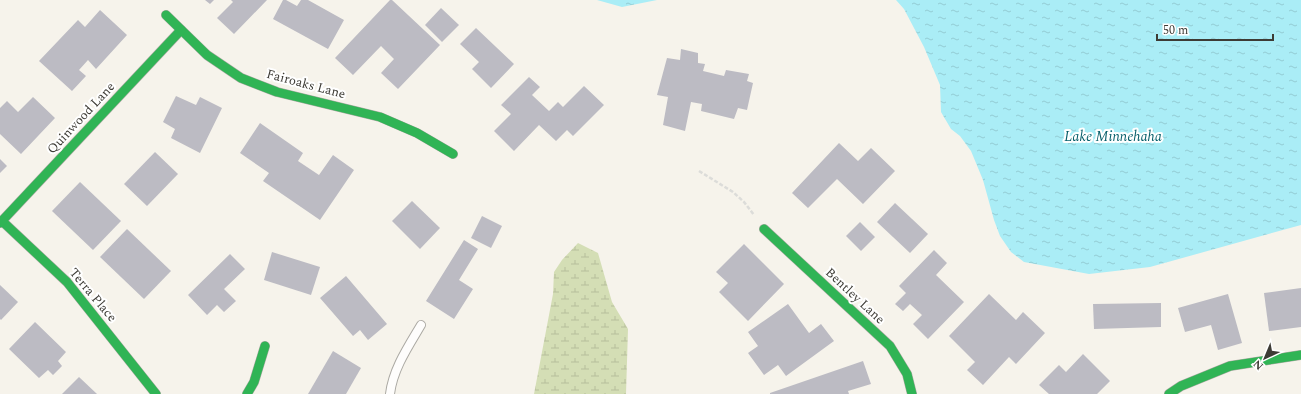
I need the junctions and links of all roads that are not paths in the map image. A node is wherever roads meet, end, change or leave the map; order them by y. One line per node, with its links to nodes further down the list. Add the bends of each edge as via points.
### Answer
1 (166, 15): 2 (street, Fairoaks Lane)
2 (181, 30): 3 (street, Fairoaks Lane, via 207,55 241,78 277,92 380,117 417,133); 4 (street, Quinwood Lane)
3 (453, 154)
4 (1, 222): 9 (street, Terra Place, via 67,282)
5 (764, 229): 12 (street, Bentley Lane, via 890,346 907,374)
6 (421, 325): 11 (lane, via 397,369)
7 (266, 346): 10 (street, via 254,382)
8 (1301, 355): 13 (street, via 1230,366 1181,386)
9 (156, 394)
10 (247, 394)
11 (390, 394)
12 (912, 394)
13 (1169, 394)

